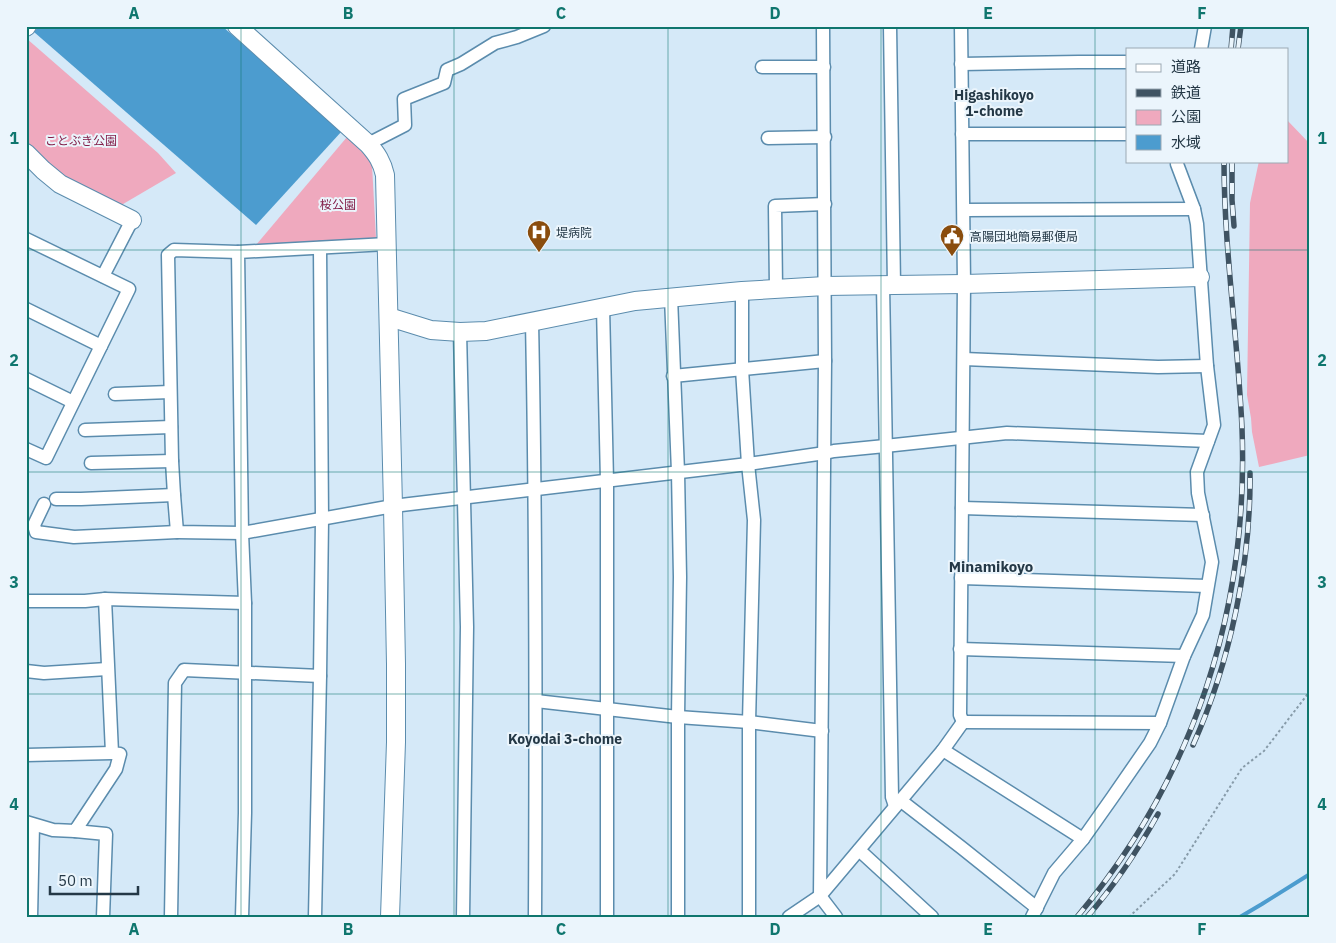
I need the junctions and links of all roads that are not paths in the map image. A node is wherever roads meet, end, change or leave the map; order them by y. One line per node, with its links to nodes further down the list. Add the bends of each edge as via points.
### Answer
1 (236, 26): 16 (street)
2 (544, 26): 16 (street, via 495,43 447,70 444,82 404,99 405,125)
3 (823, 26): 11 (street)
4 (890, 26): 30 (street)
5 (961, 26): 9 (street)
6 (1205, 26): 7 (street)
7 (1201, 48)
8 (1126, 62): 9 (street)
9 (961, 64): 12 (street)
10 (762, 67): 11 (street)
11 (824, 67): 14 (street)
12 (962, 134): 13 (street); 21 (street)
13 (1126, 134)
14 (825, 137): 15 (street); 19 (street)
15 (768, 138)
16 (368, 144): 24 (street, via 382,164)
17 (28, 159): 22 (street, via 60,184)
18 (1177, 162): 20 (street)
19 (824, 204): 31 (street); 32 (street, via 775,206)
20 (1194, 208): 21 (street); 28 (street, via 1198,224)
21 (964, 210): 29 (street)
22 (132, 220): 27 (street)
23 (26, 239): 27 (street)
24 (387, 244): 25 (street); 37 (street)
25 (320, 248): 26 (street); 70 (street)
26 (238, 252): 47 (street, via 174,250 168,255); 72 (street)
27 (103, 276): 40 (street, via 129,289)
28 (1200, 277): 29 (street); 43 (street)
29 (964, 284): 30 (street); 41 (street)
30 (888, 285): 31 (street); 54 (street)
31 (825, 286): 32 (street); 42 (street)
32 (776, 288): 33 (street)
33 (742, 290): 34 (street); 44 (street)
34 (671, 297): 35 (street); 45 (street)
35 (603, 307): 38 (street); 61 (street)
36 (26, 309): 40 (street)
37 (389, 318): 39 (street, via 431,330); 67 (street)
38 (532, 322): 39 (street, via 486,332); 62 (street)
39 (460, 332): 64 (street)
40 (101, 346): 49 (street)
41 (964, 360): 43 (street); 52 (street)
42 (825, 361): 44 (street); 56 (street)
43 (1207, 366): 53 (street, via 1214,424)
44 (742, 369): 45 (street); 59 (street)
45 (673, 376): 60 (street)
46 (26, 379): 49 (street)
47 (170, 392): 48 (street); 50 (street)
48 (114, 394)
49 (73, 402): 55 (street, via 46,458)
50 (171, 427): 51 (street); 57 (street)
51 (85, 430)
52 (963, 437): 53 (street, via 1007,433); 54 (street); 68 (street)
53 (1208, 441): 69 (street, via 1197,472)
54 (886, 446): 56 (street); 94 (street, via 892,797)
55 (26, 449)
56 (825, 453): 59 (street); 90 (street)
57 (172, 461): 58 (street); 63 (street)
58 (91, 463)
59 (748, 464): 60 (street); 87 (street, via 754,520)
60 (678, 472): 61 (street); 86 (street)
61 (607, 480): 62 (street); 85 (street)
62 (535, 489): 64 (street); 84 (street)
63 (174, 495): 65 (street); 71 (street)
64 (464, 497): 67 (street); 107 (street, via 467,627)
65 (56, 499)
66 (44, 504): 71 (street, via 34,525 36,532 74,537)
67 (393, 506): 70 (street); 106 (street, via 396,742)
68 (962, 508): 69 (street); 73 (street)
69 (1203, 516): 74 (street, via 1212,562)
70 (322, 520): 72 (street); 83 (street)
71 (177, 532): 72 (street)
72 (242, 533): 77 (street)
73 (961, 578): 74 (street); 78 (street)
74 (1207, 586): 79 (street, via 1203,615)
75 (105, 598): 76 (street); 77 (street); 80 (street)
76 (26, 601)
77 (245, 603): 82 (street)
78 (960, 650): 79 (street); 88 (street, via 960,716)
79 (1184, 656): 89 (street)
80 (107, 669): 81 (street); 92 (street)
81 (26, 671)
82 (246, 674): 83 (street); 103 (street, via 184,670 175,683); 104 (street)
83 (320, 676): 105 (street)
84 (536, 701): 85 (street); 108 (street)
85 (607, 709): 86 (street); 109 (street)
86 (678, 717): 87 (street); 110 (street)
87 (749, 722): 90 (street); 111 (street)
88 (963, 722): 89 (street); 91 (street)
89 (1160, 723): 97 (street, via 1150,743)
90 (822, 731): 99 (street)
91 (943, 750): 94 (street); 97 (street)
92 (112, 753): 93 (street); 96 (street, via 120,754 116,769)
93 (26, 755)
94 (897, 803): 98 (street); 100 (street, via 962,848)
95 (30, 824): 96 (street, via 53,830); 101 (street)
96 (75, 830): 102 (street, via 106,834)
97 (1083, 839): 100 (street, via 1054,874)
98 (859, 850): 99 (street); 114 (street)
99 (820, 896): 112 (street); 113 (street)
100 (1035, 913)
101 (31, 917)
102 (103, 917)
103 (171, 917)
104 (242, 917)
105 (315, 917)
106 (390, 917)
107 (464, 917)
108 (535, 917)
109 (607, 917)
110 (678, 917)
111 (749, 917)
112 (789, 917)
113 (836, 917)
114 (932, 917)

